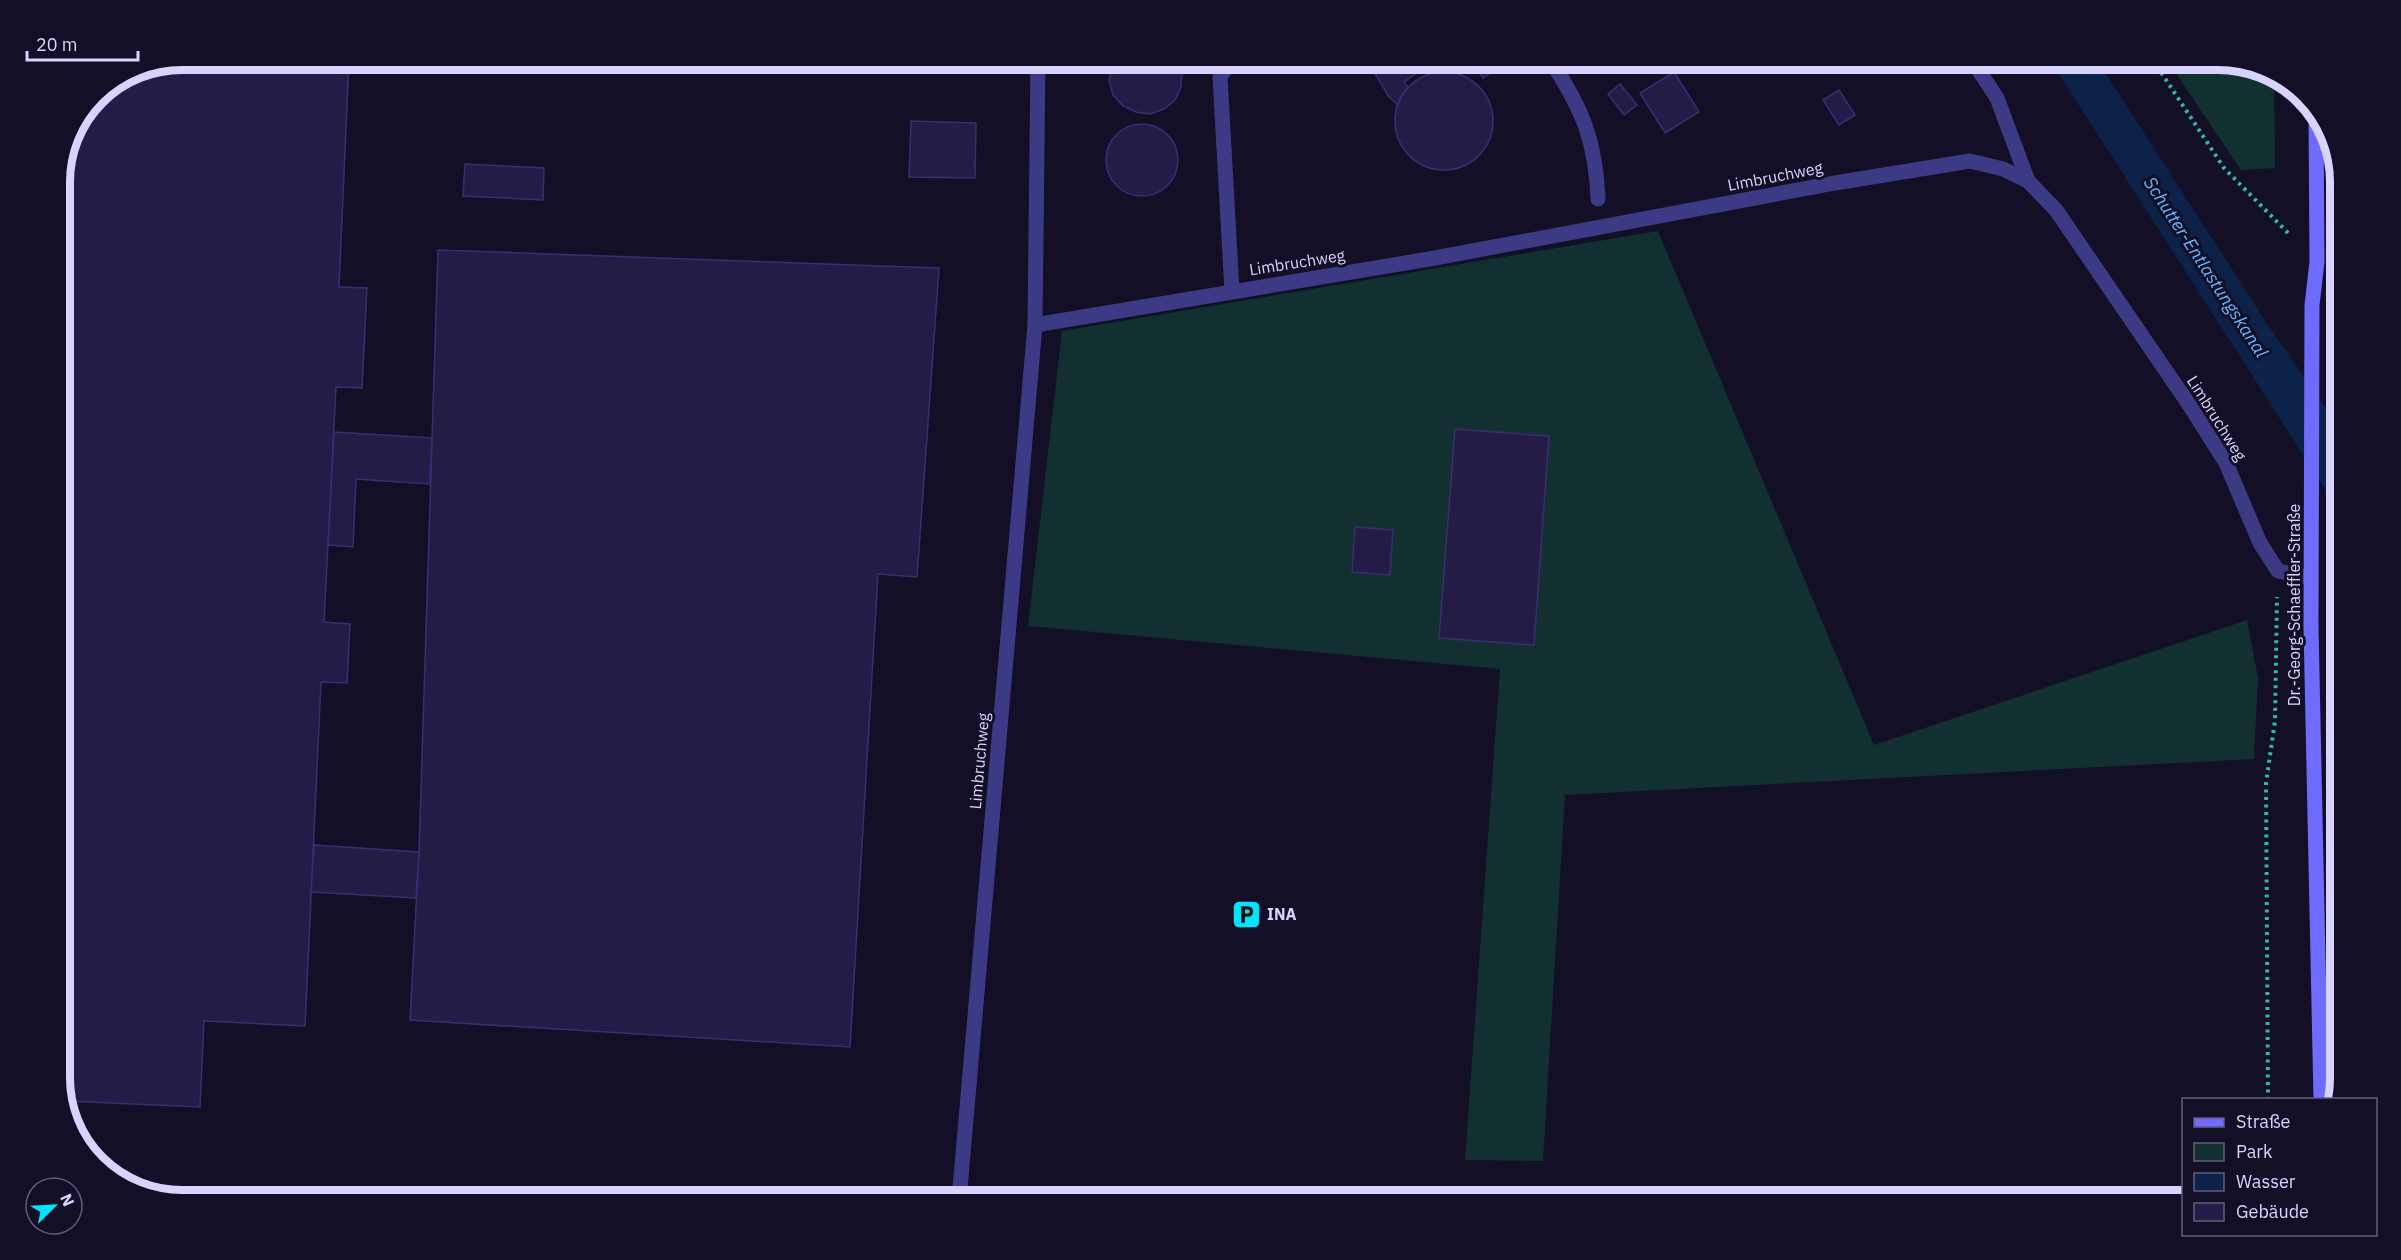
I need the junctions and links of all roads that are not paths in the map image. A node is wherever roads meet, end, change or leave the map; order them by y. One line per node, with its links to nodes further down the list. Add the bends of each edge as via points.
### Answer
1 (1224, 70): 8 (street, via 1220,77)
2 (1556, 70): 7 (street, via 1594,147)
3 (1979, 70): 6 (street, via 1997,98)
4 (1038, 71): 9 (street, Limbruchweg)
5 (2316, 128): 10 (main road, Dr.-Georg-Schaeffler-Straße)
6 (2028, 181): 8 (street, Limbruchweg, via 2003,169 1970,161); 10 (street, Limbruchweg, via 2056,210 2190,406 2226,463 2260,543 2278,571)
7 (1598, 199)
8 (1232, 291): 9 (street, Limbruchweg)
9 (1035, 325): 12 (street, Limbruchweg)
10 (2311, 578): 11 (main road, Dr.-Georg-Schaeffler-Straße)
11 (2321, 1098)
12 (960, 1190)

